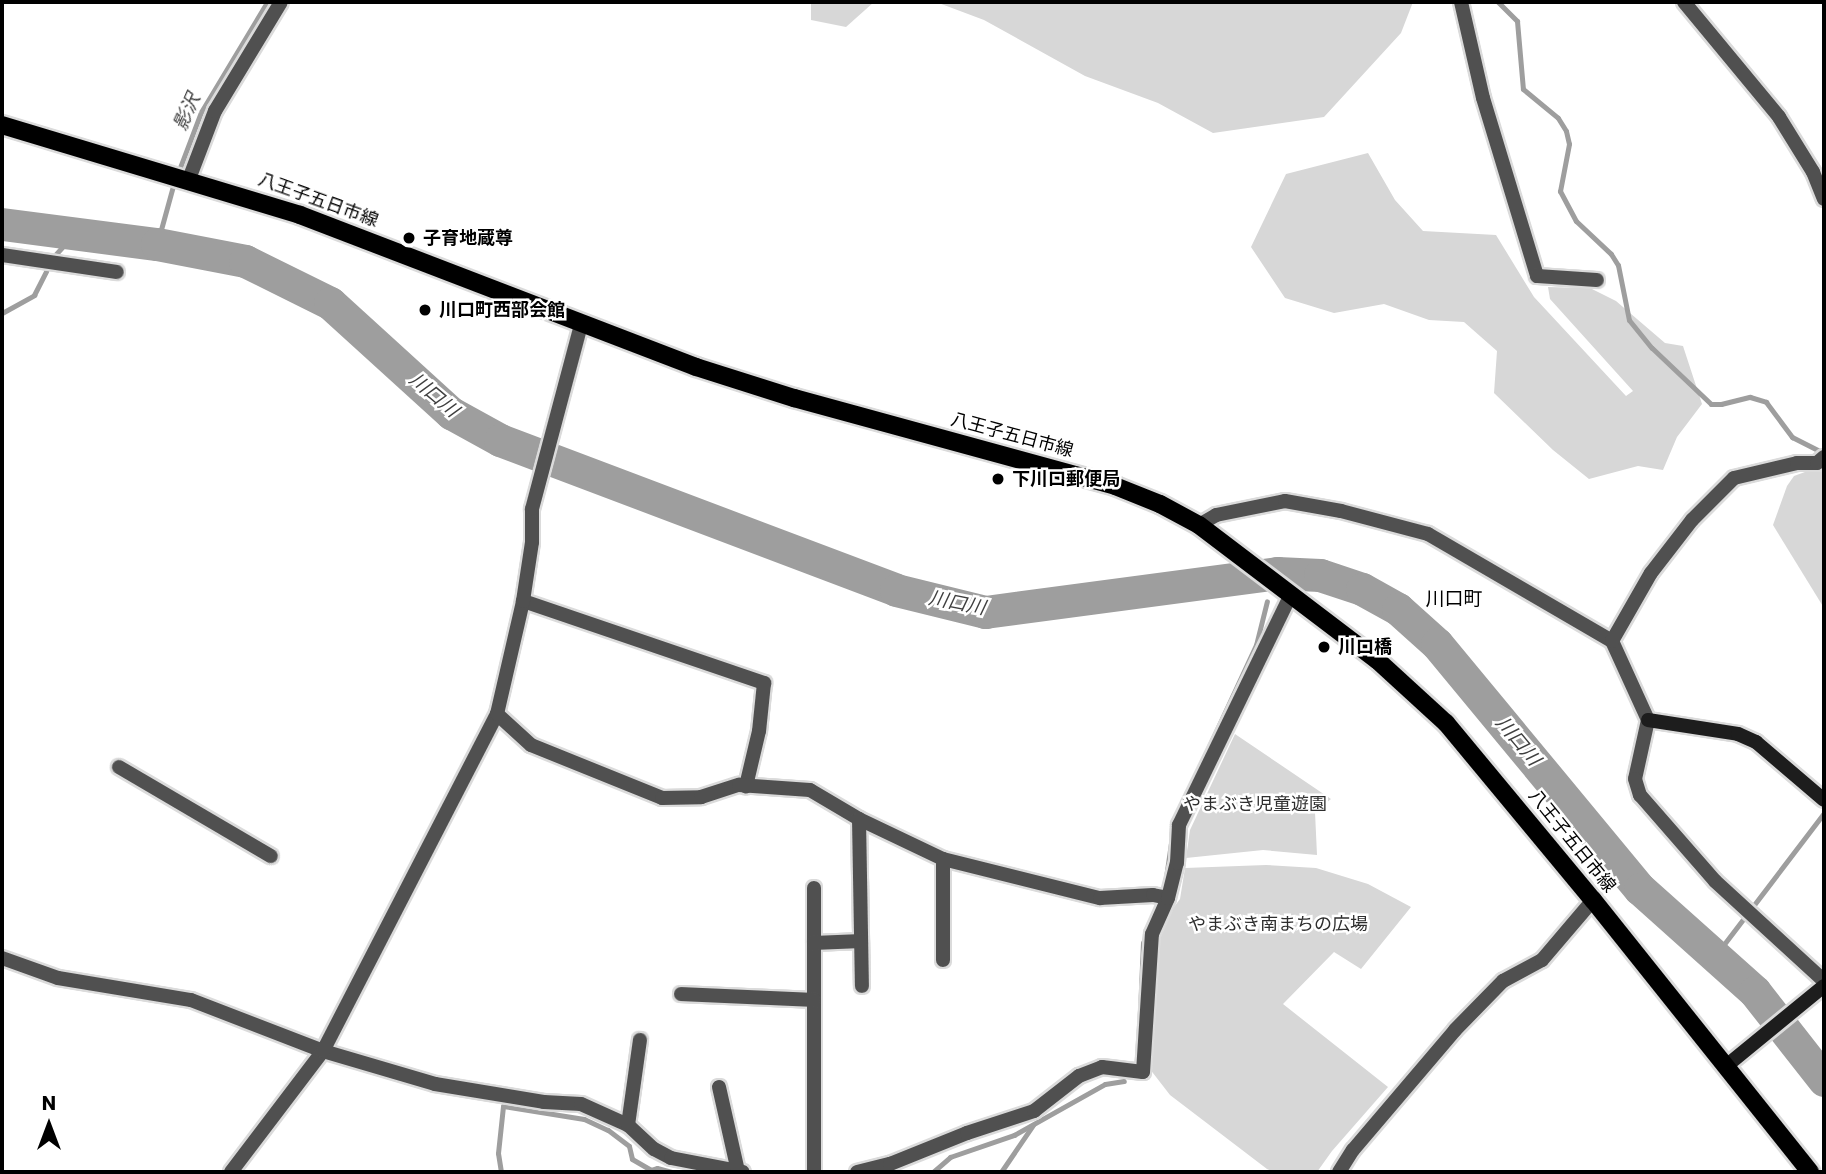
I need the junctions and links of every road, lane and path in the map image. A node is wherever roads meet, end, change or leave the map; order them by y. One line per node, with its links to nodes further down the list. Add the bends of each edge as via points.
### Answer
1 (281, 2): 5 (street, via 215,111)
2 (1461, 2): 9 (street, via 1483,98 1537,276)
3 (1684, 2): 6 (street, via 1779,117)
4 (2, 125): 5 (main road, 八王子五日市線)
5 (189, 179): 10 (main road, 八王子五日市線, via 322,223)
6 (1824, 199)
7 (2, 255): 8 (street)
8 (117, 272)
9 (1597, 280)
10 (581, 325): 12 (main road, 八王子五日市線, via 772,391 1115,486); 14 (street, via 532,509)
11 (1820, 460): 15 (street, via 1734,478 1692,520 1651,573)
12 (1206, 530): 13 (main road, 八王子五日市線); 15 (street, via 1216,515 1285,501 1428,534)
13 (1291, 594): 25 (street, via 1179,825 1177,863); 26 (main road, 八王子五日市線, via 1377,660 1446,723)
14 (523, 601): 16 (street); 19 (street, via 764,683)
15 (1612, 641): 17 (street)
16 (497, 714): 19 (street, via 531,745 662,798 701,797); 36 (street)
17 (1648, 720): 20 (street, via 1747,738); 32 (street, via 1635,779 1640,795 1715,881 1755,914)
18 (119, 768): 22 (street)
19 (746, 786): 21 (street, via 810,790)
20 (1824, 800)
21 (859, 819): 23 (street); 27 (street)
22 (271, 856)
23 (943, 859): 25 (street, via 1100,898); 30 (street)
24 (814, 888): 28 (street)
25 (1168, 898): 43 (street, via 1152,934 1143,1072 1102,1067 1079,1076 1034,1111)
26 (1592, 900): 37 (main road, 八王子五日市線); 44 (street, via 1542,960 1503,981 1455,1030)
27 (861, 941): 28 (street); 31 (street)
28 (814, 943): 34 (street)
29 (2, 958): 36 (street, via 58,978 191,1000)
30 (943, 960)
31 (862, 986)
32 (1820, 987): 37 (street)
33 (681, 994): 34 (street)
34 (814, 1000): 42 (street)
35 (640, 1040): 39 (street)
36 (323, 1051): 39 (street, via 435,1084 581,1104); 40 (street)
37 (1725, 1067): 45 (main road, 八王子五日市線)
38 (719, 1087): 41 (street)
39 (628, 1125): 41 (street, via 653,1149 671,1158)
40 (231, 1172)
41 (740, 1172)
42 (814, 1172)
43 (857, 1172)
44 (1339, 1172)
45 (1810, 1172)

